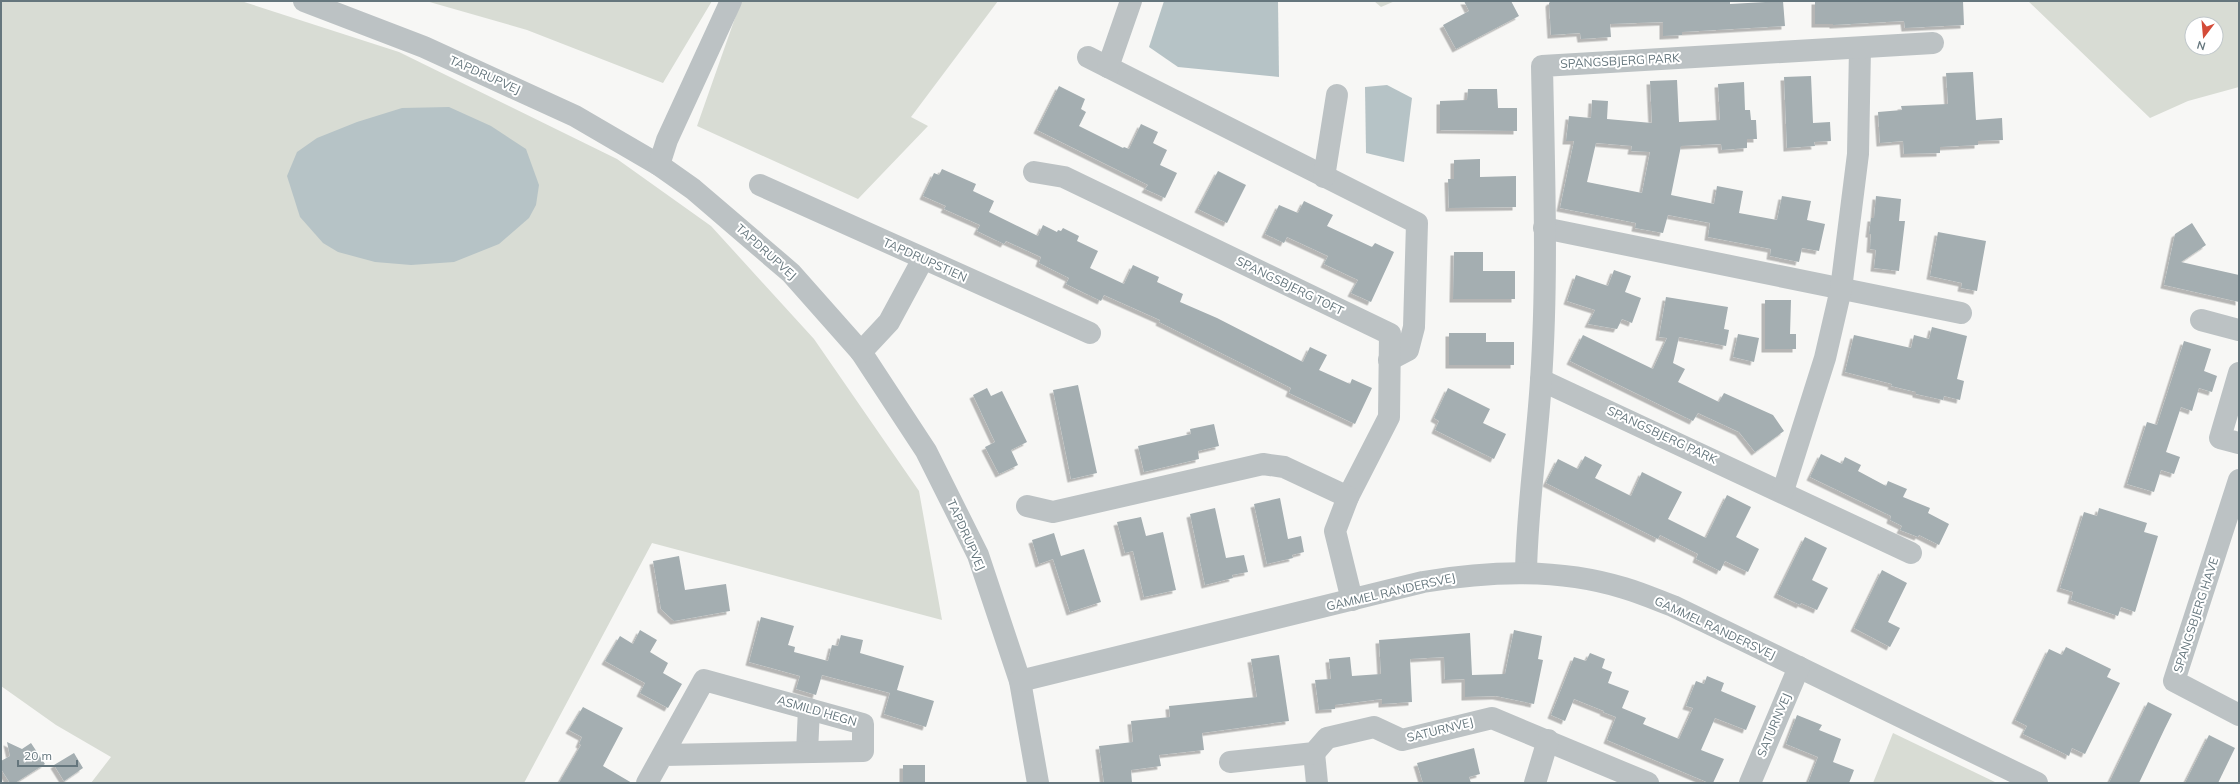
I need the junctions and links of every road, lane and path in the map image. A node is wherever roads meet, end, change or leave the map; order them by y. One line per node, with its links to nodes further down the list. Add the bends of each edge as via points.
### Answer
1 (304, 1): 9 (street, TAPDRUPVEJ, via 424,47 576,116)
2 (731, 1): 9 (street, via 667,140)
3 (1131, 1): 7 (street)
4 (1933, 43): 5 (street, SPANGSBJERG PARK)
5 (1860, 48): 13 (street, SPANGSBJERG PARK, via 1542,66); 15 (street, via 1858,154)
6 (1088, 57): 7 (street)
7 (1108, 67): 11 (street)
8 (1337, 95): 11 (street)
9 (659, 165): 20 (street, TAPDRUPVEJ, via 693,189 791,273)
10 (1034, 172): 21 (street, SPANGSBJERG TOFT, via 1064,177 1390,334)
11 (1324, 177): 21 (street, via 1417,223 1414,327 1408,350)
12 (760, 185): 14 (street, TAPDRUPSTIEN)
13 (1544, 228): 15 (street); 23 (street, SPANGSBJERG PARK)
14 (922, 259): 19 (street, TAPDRUPSTIEN); 20 (street, via 889,322)
15 (1841, 289): 16 (street); 26 (street, via 1825,358)
16 (1961, 313)
17 (2201, 320): 18 (street)
18 (2239, 330)
19 (1090, 333)
20 (861, 352): 33 (street, TAPDRUPVEJ, via 926,451 978,555)
21 (1389, 360): 27 (street, SPANGSBJERG TOFT, via 1389,417)
22 (2239, 373): 24 (street, via 2220,438)
23 (1541, 380): 26 (street, SPANGSBJERG PARK); 30 (street, SPANGSBJERG PARK, via 1526,539)
24 (2239, 443)
25 (2239, 480): 35 (street, SPANGSBJERG HAVE, via 2174,681)
26 (1783, 491): 29 (street, SPANGSBJERG PARK)
27 (1348, 497): 28 (street, via 1284,467 1263,464 1053,512); 31 (street, SPANGSBJERG TOFT, via 1335,531)
28 (1027, 506)
29 (1911, 553)
30 (1526, 573): 31 (street, GAMMEL RANDERSVEJ, via 1473,574 1424,582); 32 (street, GAMMEL RANDERSVEJ, via 1585,579 1624,588 1673,606)
31 (1352, 600): 33 (street, GAMMEL RANDERSVEJ)
32 (1799, 667): 46 (street, SATURNVEJ); 47 (street, GAMMEL RANDERSVEJ)
33 (1020, 681): 42 (street, TAPDRUPVEJ)
34 (809, 709): 37 (street); 37 (street, ASMILD HEGN, via 864,724 863,751); 39 (street, ASMILD HEGN, via 704,680)
35 (2239, 715)
36 (1548, 740): 38 (street, SATURNVEJ, via 1492,718 1402,740 1374,727 1327,738); 44 (street); 45 (street, SATURNVEJ)
37 (807, 752): 39 (street, ASMILD HEGN)
38 (1314, 752): 40 (street); 43 (street)
39 (664, 755): 41 (street, ASMILD HEGN)
40 (1230, 762)
41 (648, 783)
42 (1038, 783)
43 (1317, 783)
44 (1535, 783)
45 (1648, 783)
46 (1750, 783)
47 (2037, 783)

